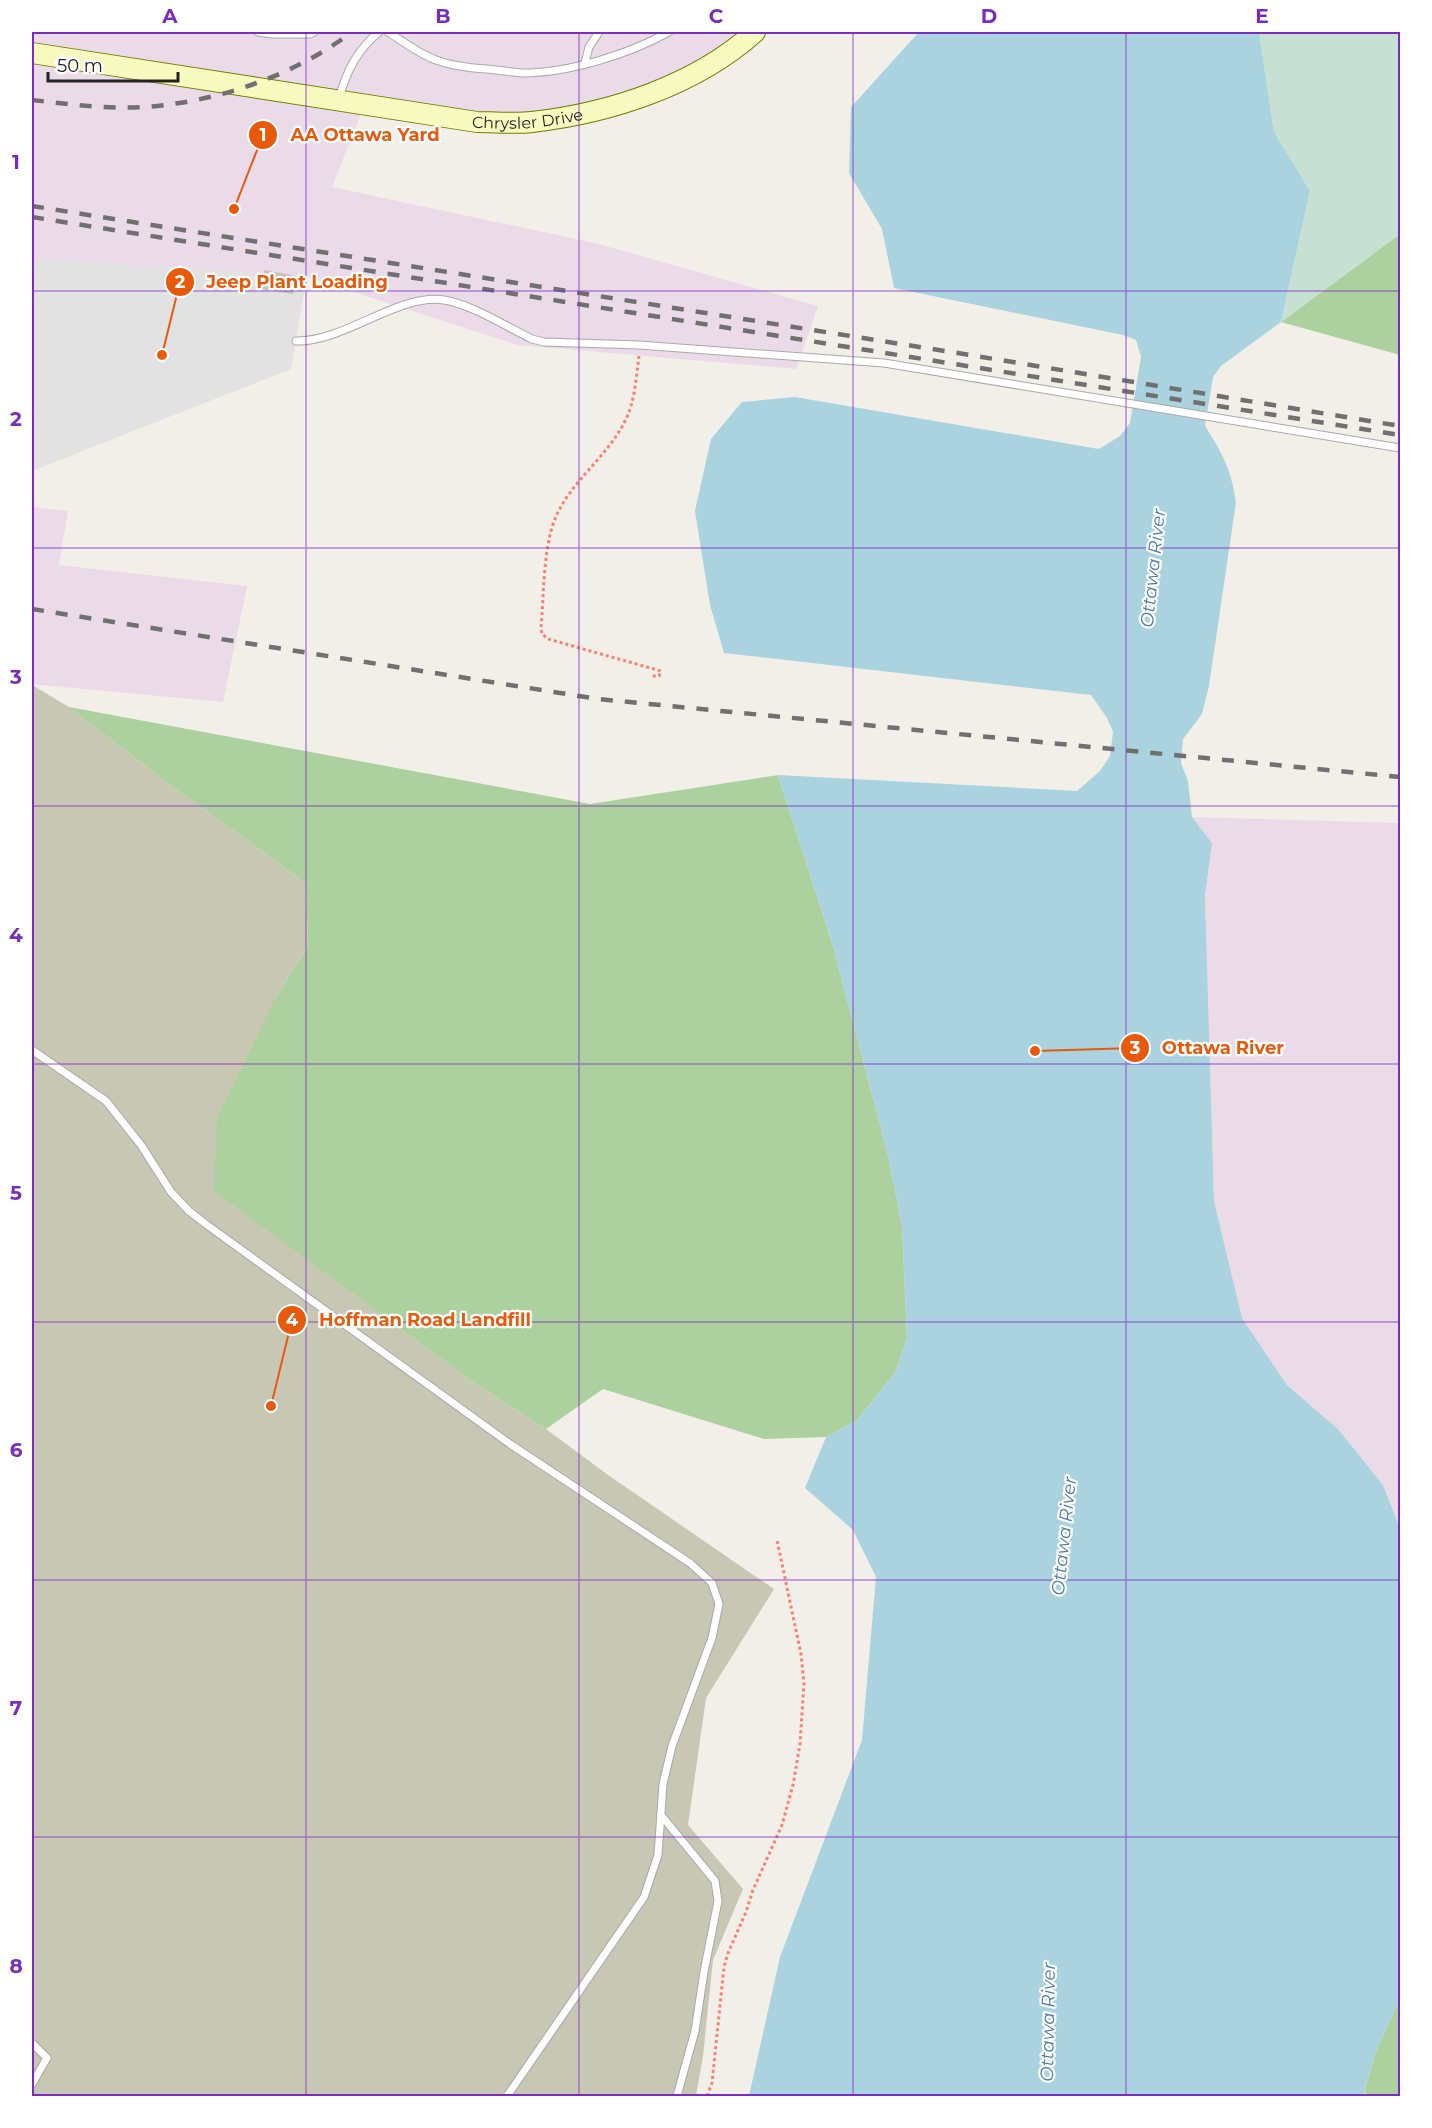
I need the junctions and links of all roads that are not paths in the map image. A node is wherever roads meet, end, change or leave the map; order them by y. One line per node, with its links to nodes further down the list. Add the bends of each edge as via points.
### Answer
1 (258, 32): 2 (lane)
2 (314, 32)
3 (379, 32): 10 (lane, via 349,69)
4 (388, 32): 9 (lane, via 437,60 469,68 522,73)
5 (599, 32): 9 (lane)
6 (669, 32): 9 (lane, via 651,42)
7 (755, 32): 10 (street, Chrysler Drive, via 712,63 672,84 565,117 530,122 477,122)
8 (32, 53): 10 (street, Chrysler Drive)
9 (585, 63)
10 (339, 102)
11 (296, 341): 12 (lane, via 321,339 417,301 443,300 544,342 884,363)
12 (1401, 448)
13 (32, 1050): 14 (lane, via 106,1101 171,1192 207,1225 510,1444 690,1563 712,1583 719,1604 712,1638 672,1746)
14 (661, 1815): 17 (lane, via 658,1855 644,1897); 18 (lane, via 715,1881 718,1901 695,2031)
15 (32, 2043): 16 (lane, via 47,2058)
16 (32, 2084)
17 (507, 2097)
18 (677, 2097)

